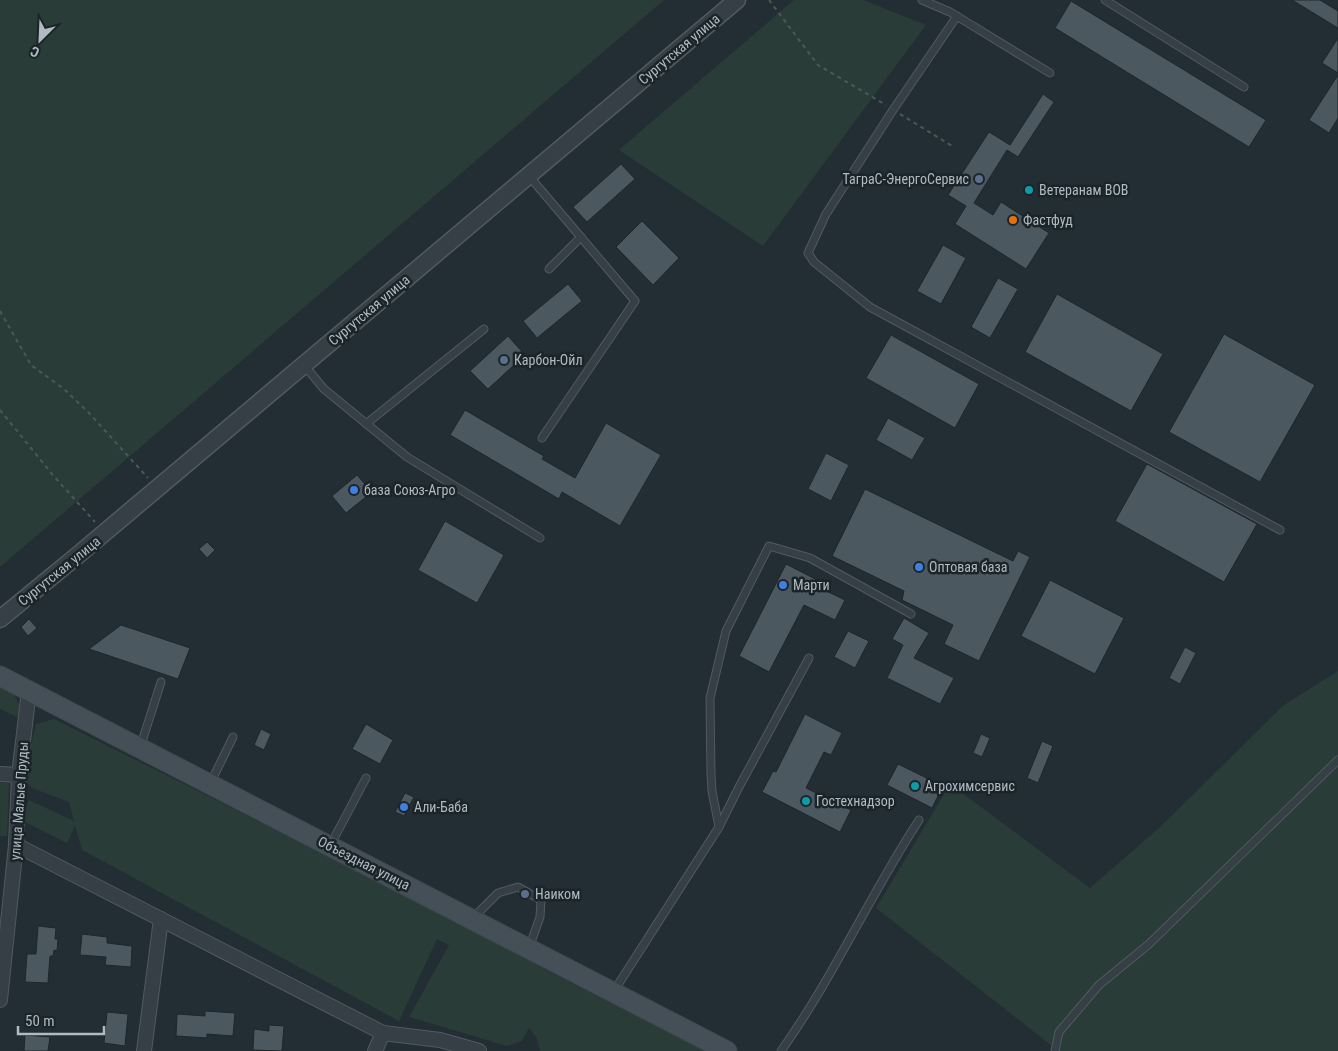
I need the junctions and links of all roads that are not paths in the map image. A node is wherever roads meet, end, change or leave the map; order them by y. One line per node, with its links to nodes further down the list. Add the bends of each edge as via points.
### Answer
1 (737, 0): 7 (street, Сургутская улица)
2 (922, 0): 4 (lane)
3 (1105, 0): 6 (lane)
4 (957, 16): 5 (lane); 14 (lane, via 826,214 808,253 814,262 870,307)
5 (1050, 73)
6 (1244, 87)
7 (529, 176): 8 (lane); 11 (street, Сургутская улица)
8 (581, 237): 9 (lane); 13 (lane, via 635,301)
9 (549, 269)
10 (484, 329): 12 (lane)
11 (304, 365): 12 (lane, via 324,389); 17 (street, Сургутская улица)
12 (366, 424): 15 (lane, via 407,457)
13 (542, 438)
14 (1280, 530)
15 (540, 538)
16 (911, 614): 30 (lane, via 810,558 769,546 726,632 710,698 710,774)
17 (0, 619)
18 (810, 658): 30 (lane)
19 (0, 676): 21 (main road, Объездная улица)
20 (161, 682): 23 (lane)
21 (29, 691): 23 (main road, Объездная улица); 26 (street, улица Малые Пруды)
22 (233, 738): 28 (lane)
23 (140, 748): 28 (main road, Объездная улица)
24 (1338, 760): 44 (lane, via 1149,944 1099,985 1059,1032)
25 (0, 774): 26 (street)
26 (19, 775): 31 (street, улица Малые Пруды)
27 (366, 778): 32 (lane)
28 (210, 784): 32 (main road, Объездная улица)
29 (919, 820): 43 (lane)
30 (719, 827): 36 (lane)
31 (16, 845): 33 (street); 37 (street, улица Малые Пруды)
32 (330, 846): 34 (main road, Объездная улица)
33 (161, 919): 38 (street); 39 (street)
34 (472, 919): 35 (main road, Объездная улица); 35 (lane, via 498,893 518,887 541,900 540,917)
35 (529, 948): 36 (main road, Объездная улица)
36 (614, 992): 42 (main road, Объездная улица)
37 (0, 1000)
38 (383, 1033): 40 (street); 41 (street, via 440,1040)
39 (144, 1051)
40 (375, 1051)
41 (479, 1051)
42 (727, 1051)
43 (781, 1051)
44 (1055, 1051)

